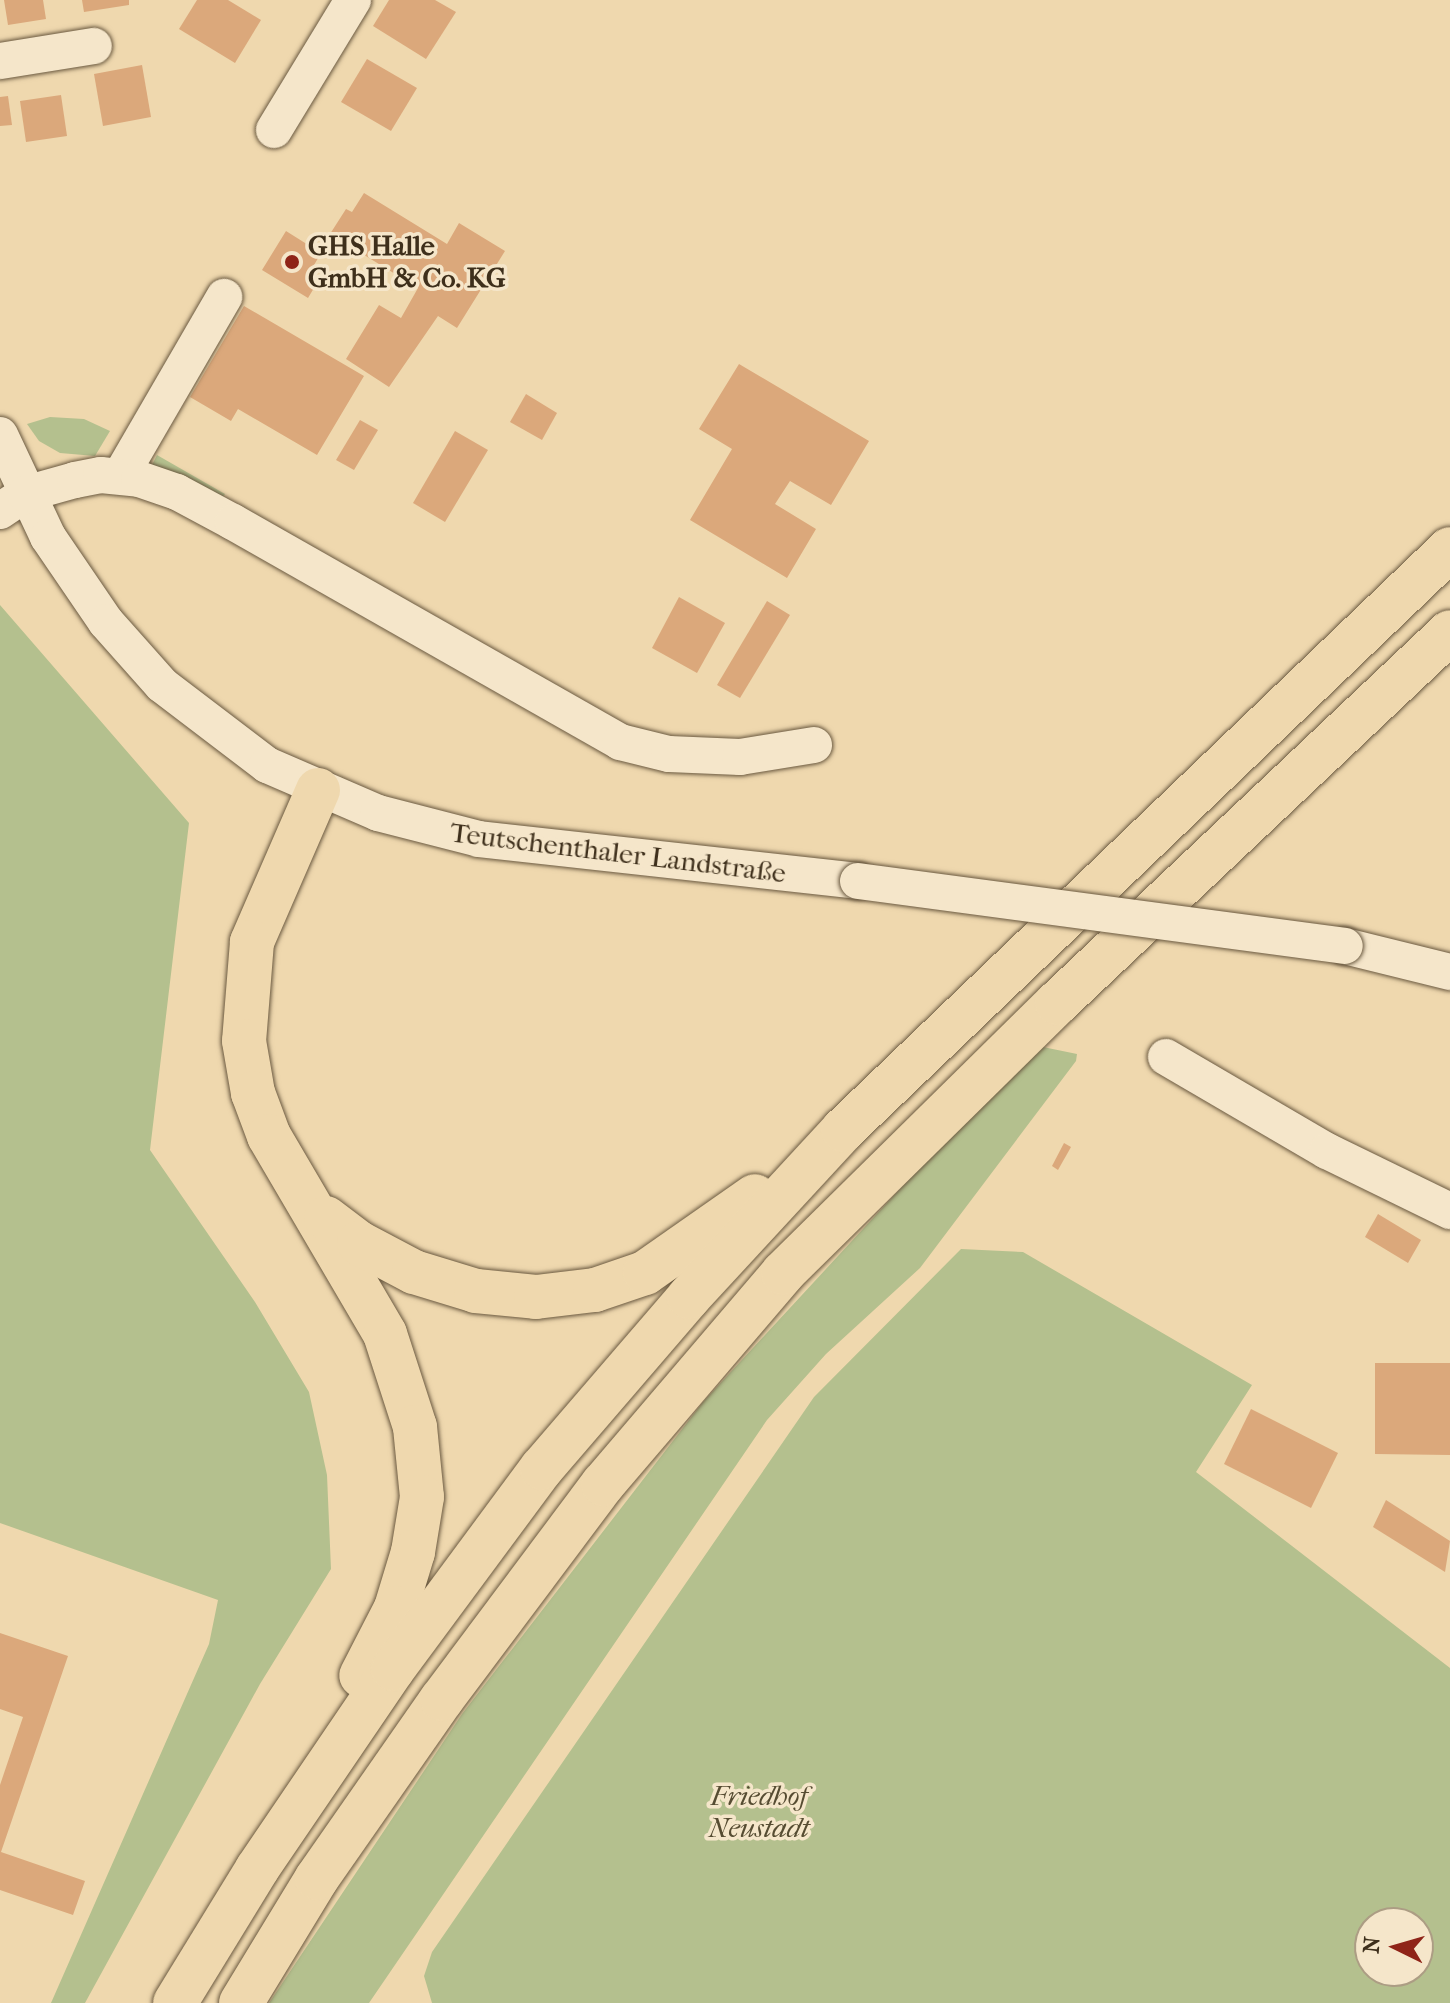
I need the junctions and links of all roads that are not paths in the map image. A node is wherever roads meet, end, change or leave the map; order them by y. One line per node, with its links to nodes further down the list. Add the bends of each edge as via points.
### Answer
1 (353, 0): 4 (street)
2 (94, 46): 3 (street)
3 (0, 61)
4 (274, 130)
5 (224, 297): 7 (street)
6 (0, 435): 8 (street, Teutschenthaler Landstraße)
7 (121, 475): 8 (street, via 75,480); 13 (street, via 177,492 620,742 669,754 740,757)
8 (13, 502): 14 (street, Teutschenthaler Landstraße, via 162,685 267,765)
9 (1450, 549): 17 (highway)
10 (1450, 632): 12 (highway)
11 (1450, 656): 12 (highway)
12 (1378, 697): 22 (highway, via 783,1273 603,1484 442,1699 317,1878)
13 (814, 745)
14 (318, 790): 15 (street, Teutschenthaler Landstraße, bridge, via 479,839 858,881 1345,946); 18 (highway, via 252,942 244,1018 247,1065 261,1116)
15 (1450, 972)
16 (1166, 1057): 19 (street, via 1317,1145)
17 (843, 1130): 18 (highway, via 673,1256 617,1283 566,1294 503,1295 424,1276 359,1243); 20 (highway, via 542,1468 341,1741)
18 (306, 1198): 20 (highway, via 396,1361 415,1427 422,1497 396,1608)
19 (1450, 1211)
20 (257, 1869): 21 (highway)
21 (175, 2003)
22 (241, 2003)

